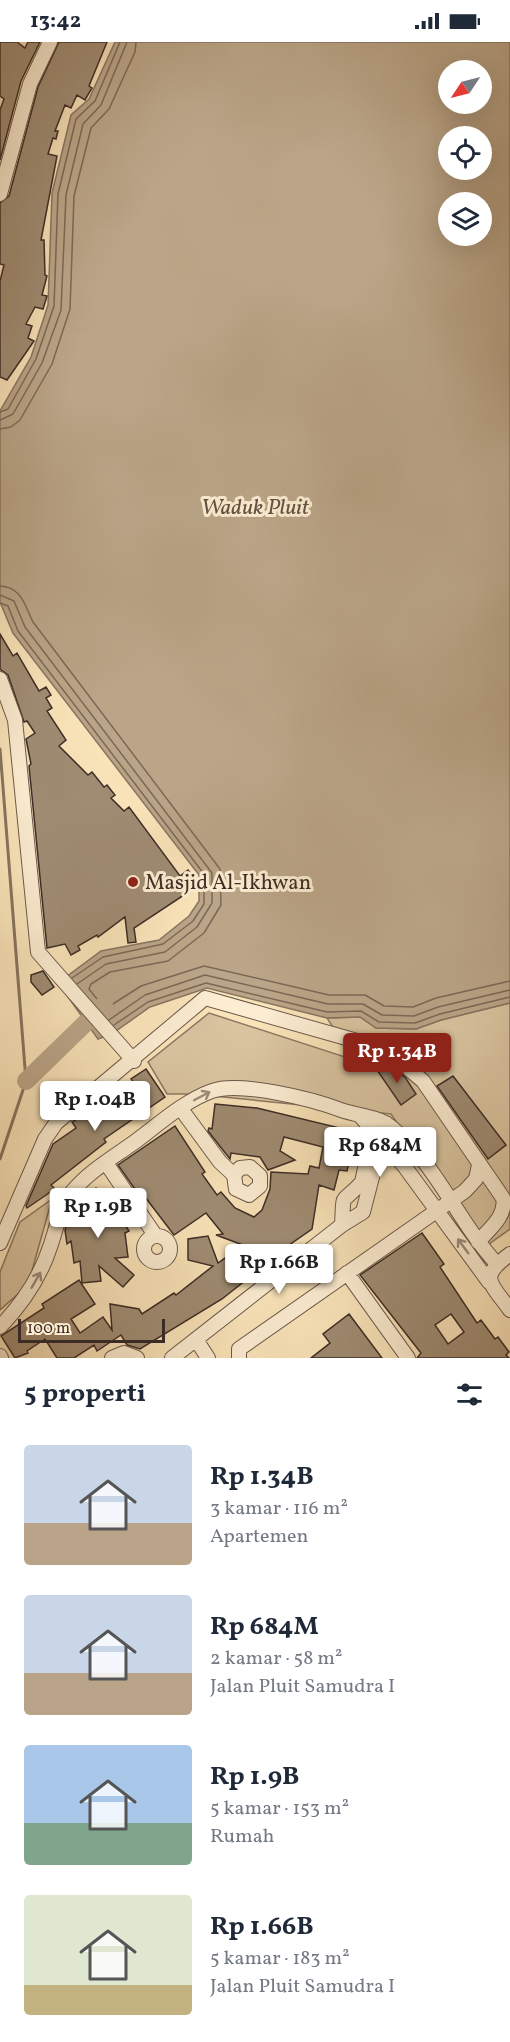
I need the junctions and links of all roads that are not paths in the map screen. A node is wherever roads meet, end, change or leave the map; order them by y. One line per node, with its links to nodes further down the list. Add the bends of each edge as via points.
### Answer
1 (50, 42): 2 (street, via 30,84)
2 (0, 194)
3 (0, 679): 4 (street, via 15,720 36,946 40,956)
4 (134, 1060): 10 (street, via 205,998 357,1041 398,1060 423,1081); 18 (street, via 50,1131)
5 (181, 1109): 6 (street, one-way to 6, via 212,1091 234,1088 322,1103); 9 (street); 11 (street)
6 (361, 1117): 7 (street); 8 (street)
7 (381, 1120): 8 (street); 13 (street)
8 (377, 1137): 12 (street); 14 (street, via 399,1159)
9 (106, 1163): 16 (street); 24 (street, one-way to 9, via 41,1271 64,1203 89,1175)
10 (479, 1165): 13 (street, via 476,1179); 17 (street, via 503,1198 505,1207)
11 (234, 1175)
12 (363, 1190): 15 (street, via 363,1212); 15 (street, via 344,1197)
13 (457, 1196): 14 (street); 17 (street)
14 (437, 1211): 21 (street); 22 (street, one-way to 14)
15 (342, 1225): 25 (street)
16 (155, 1235)
17 (478, 1242): 20 (street)
18 (0, 1243)
19 (510, 1254): 20 (street)
20 (497, 1263): 22 (street, via 490,1271)
21 (347, 1273): 26 (street); 31 (street)
22 (489, 1282): 23 (street)
23 (510, 1310)
24 (0, 1327)
25 (197, 1341): 29 (street); 30 (street)
26 (239, 1354)
27 (112, 1358): 28 (street, via 124,1353)
28 (137, 1358)
29 (172, 1358)
30 (208, 1358)
31 (408, 1358)

